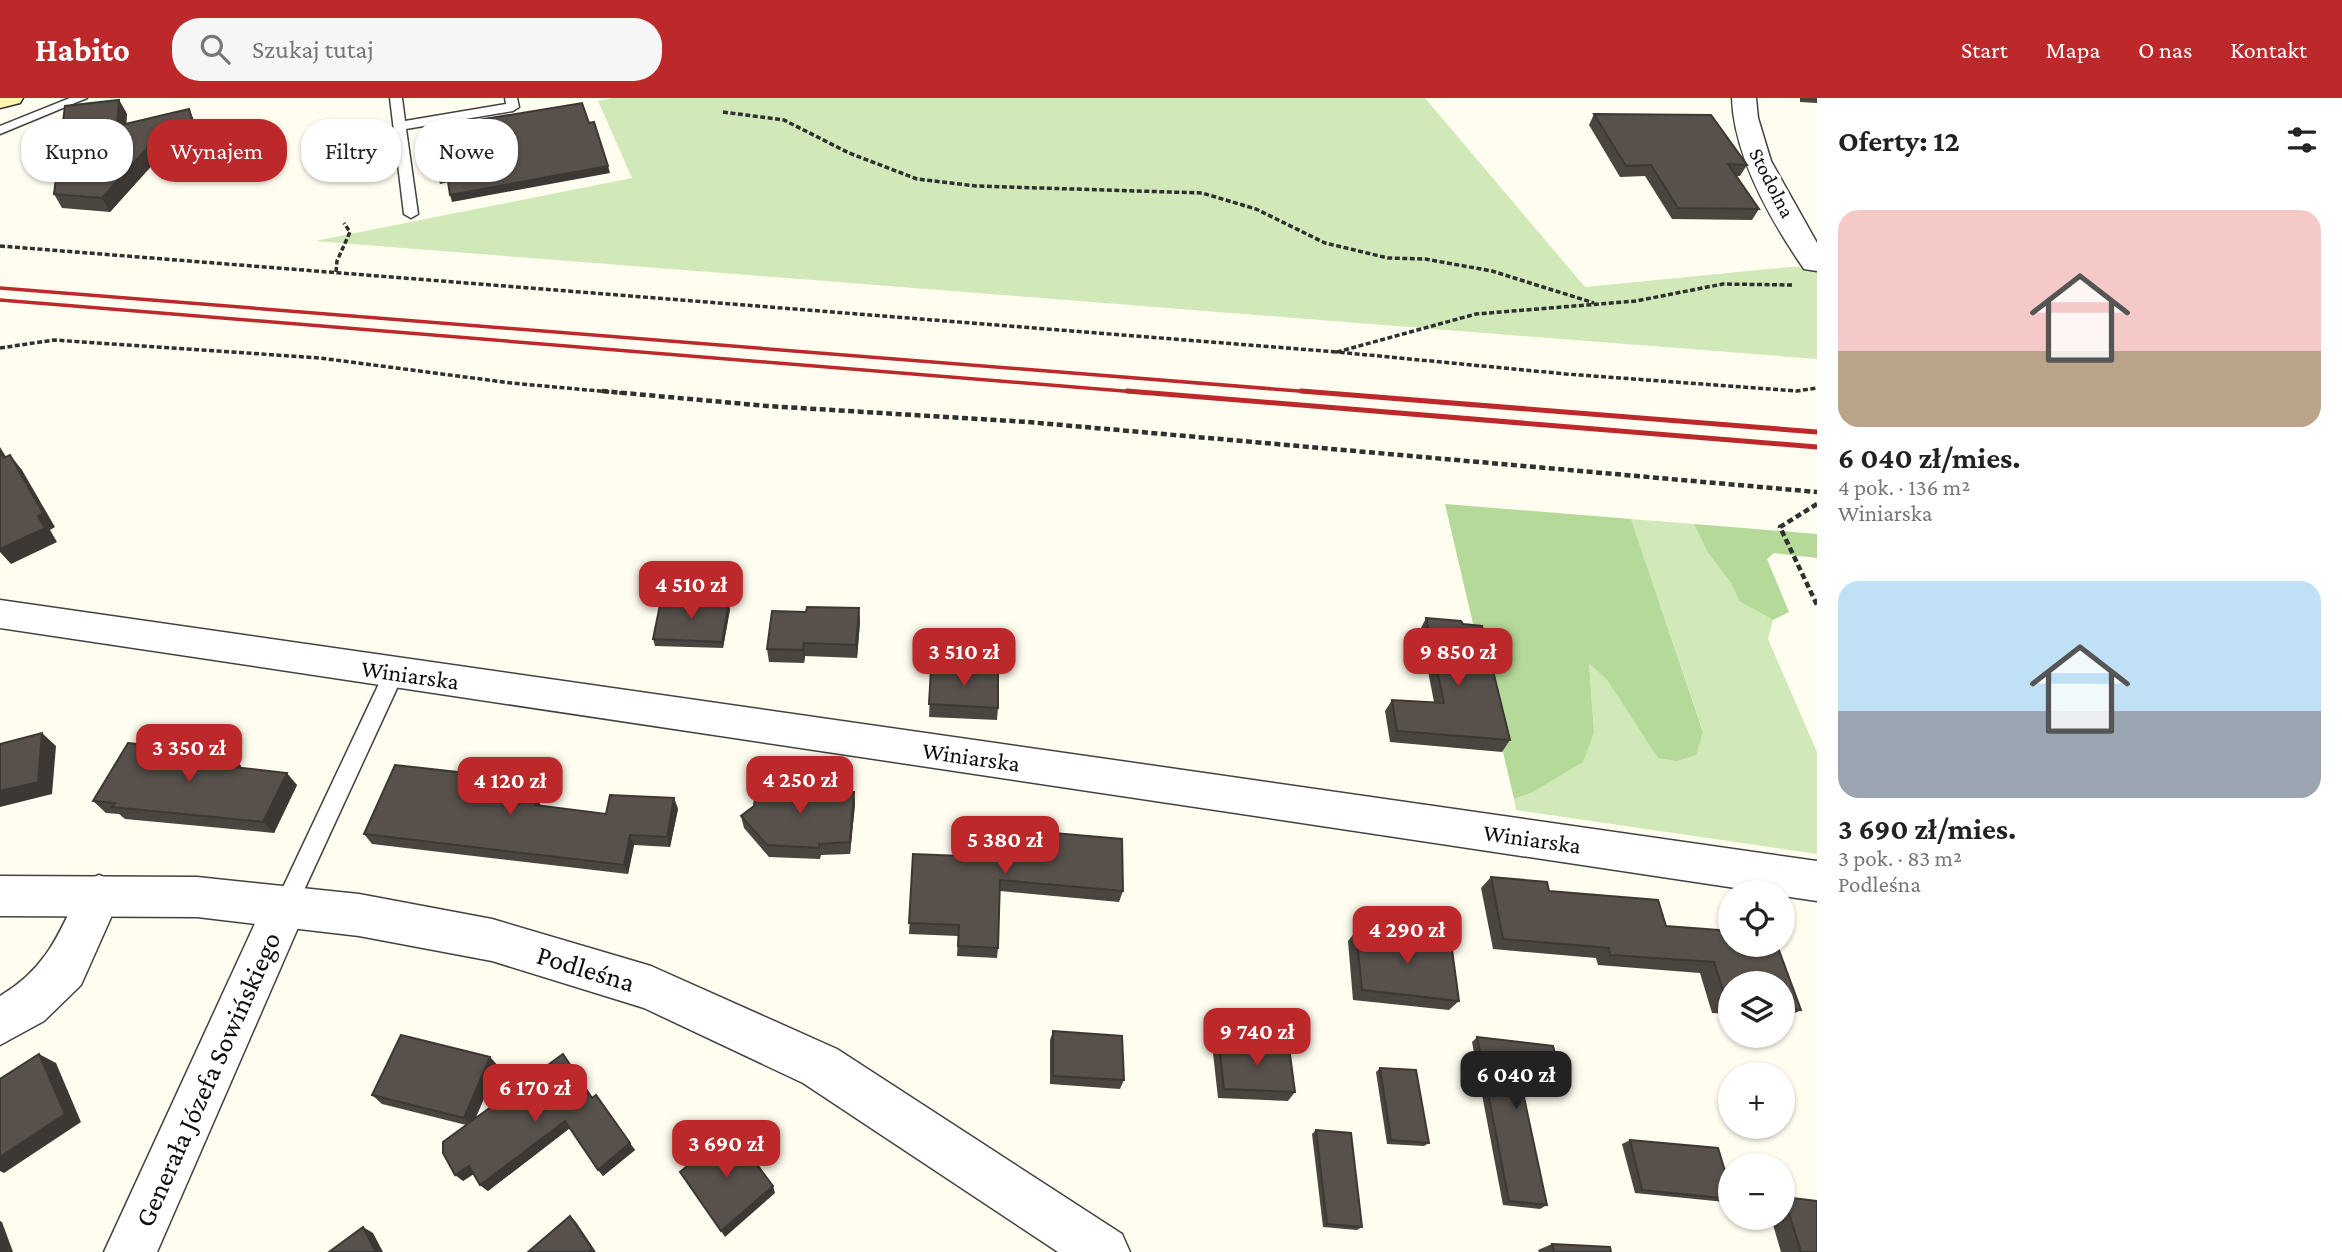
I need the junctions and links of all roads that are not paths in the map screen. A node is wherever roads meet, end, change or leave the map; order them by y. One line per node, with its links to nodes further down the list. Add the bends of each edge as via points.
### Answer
1 (11, 98): 6 (main road)
2 (81, 98): 9 (lane)
3 (396, 98): 7 (lane)
4 (510, 98): 8 (lane, via 513,107)
5 (1744, 98): 12 (street, Stodolna, via 1749,137)
6 (0, 101)
7 (399, 119)
8 (401, 126)
9 (0, 130)
10 (401, 134): 11 (lane)
11 (411, 214)
12 (1809, 273)
13 (0, 614): 14 (street, Winiarska)
14 (394, 673): 15 (street, Winiarska); 18 (lane)
15 (1817, 881)
16 (99, 895): 17 (street, Podleśna); 18 (street, Podleśna, via 197,897); 19 (street, via 65,970 28,1005)
17 (0, 896)
18 (285, 907): 20 (street, Generała Józefa Sowińskiego); 21 (street, Podleśna, via 359,915 492,940 651,988 820,1066)
19 (0, 1022)
20 (130, 1252)
21 (1104, 1252)

